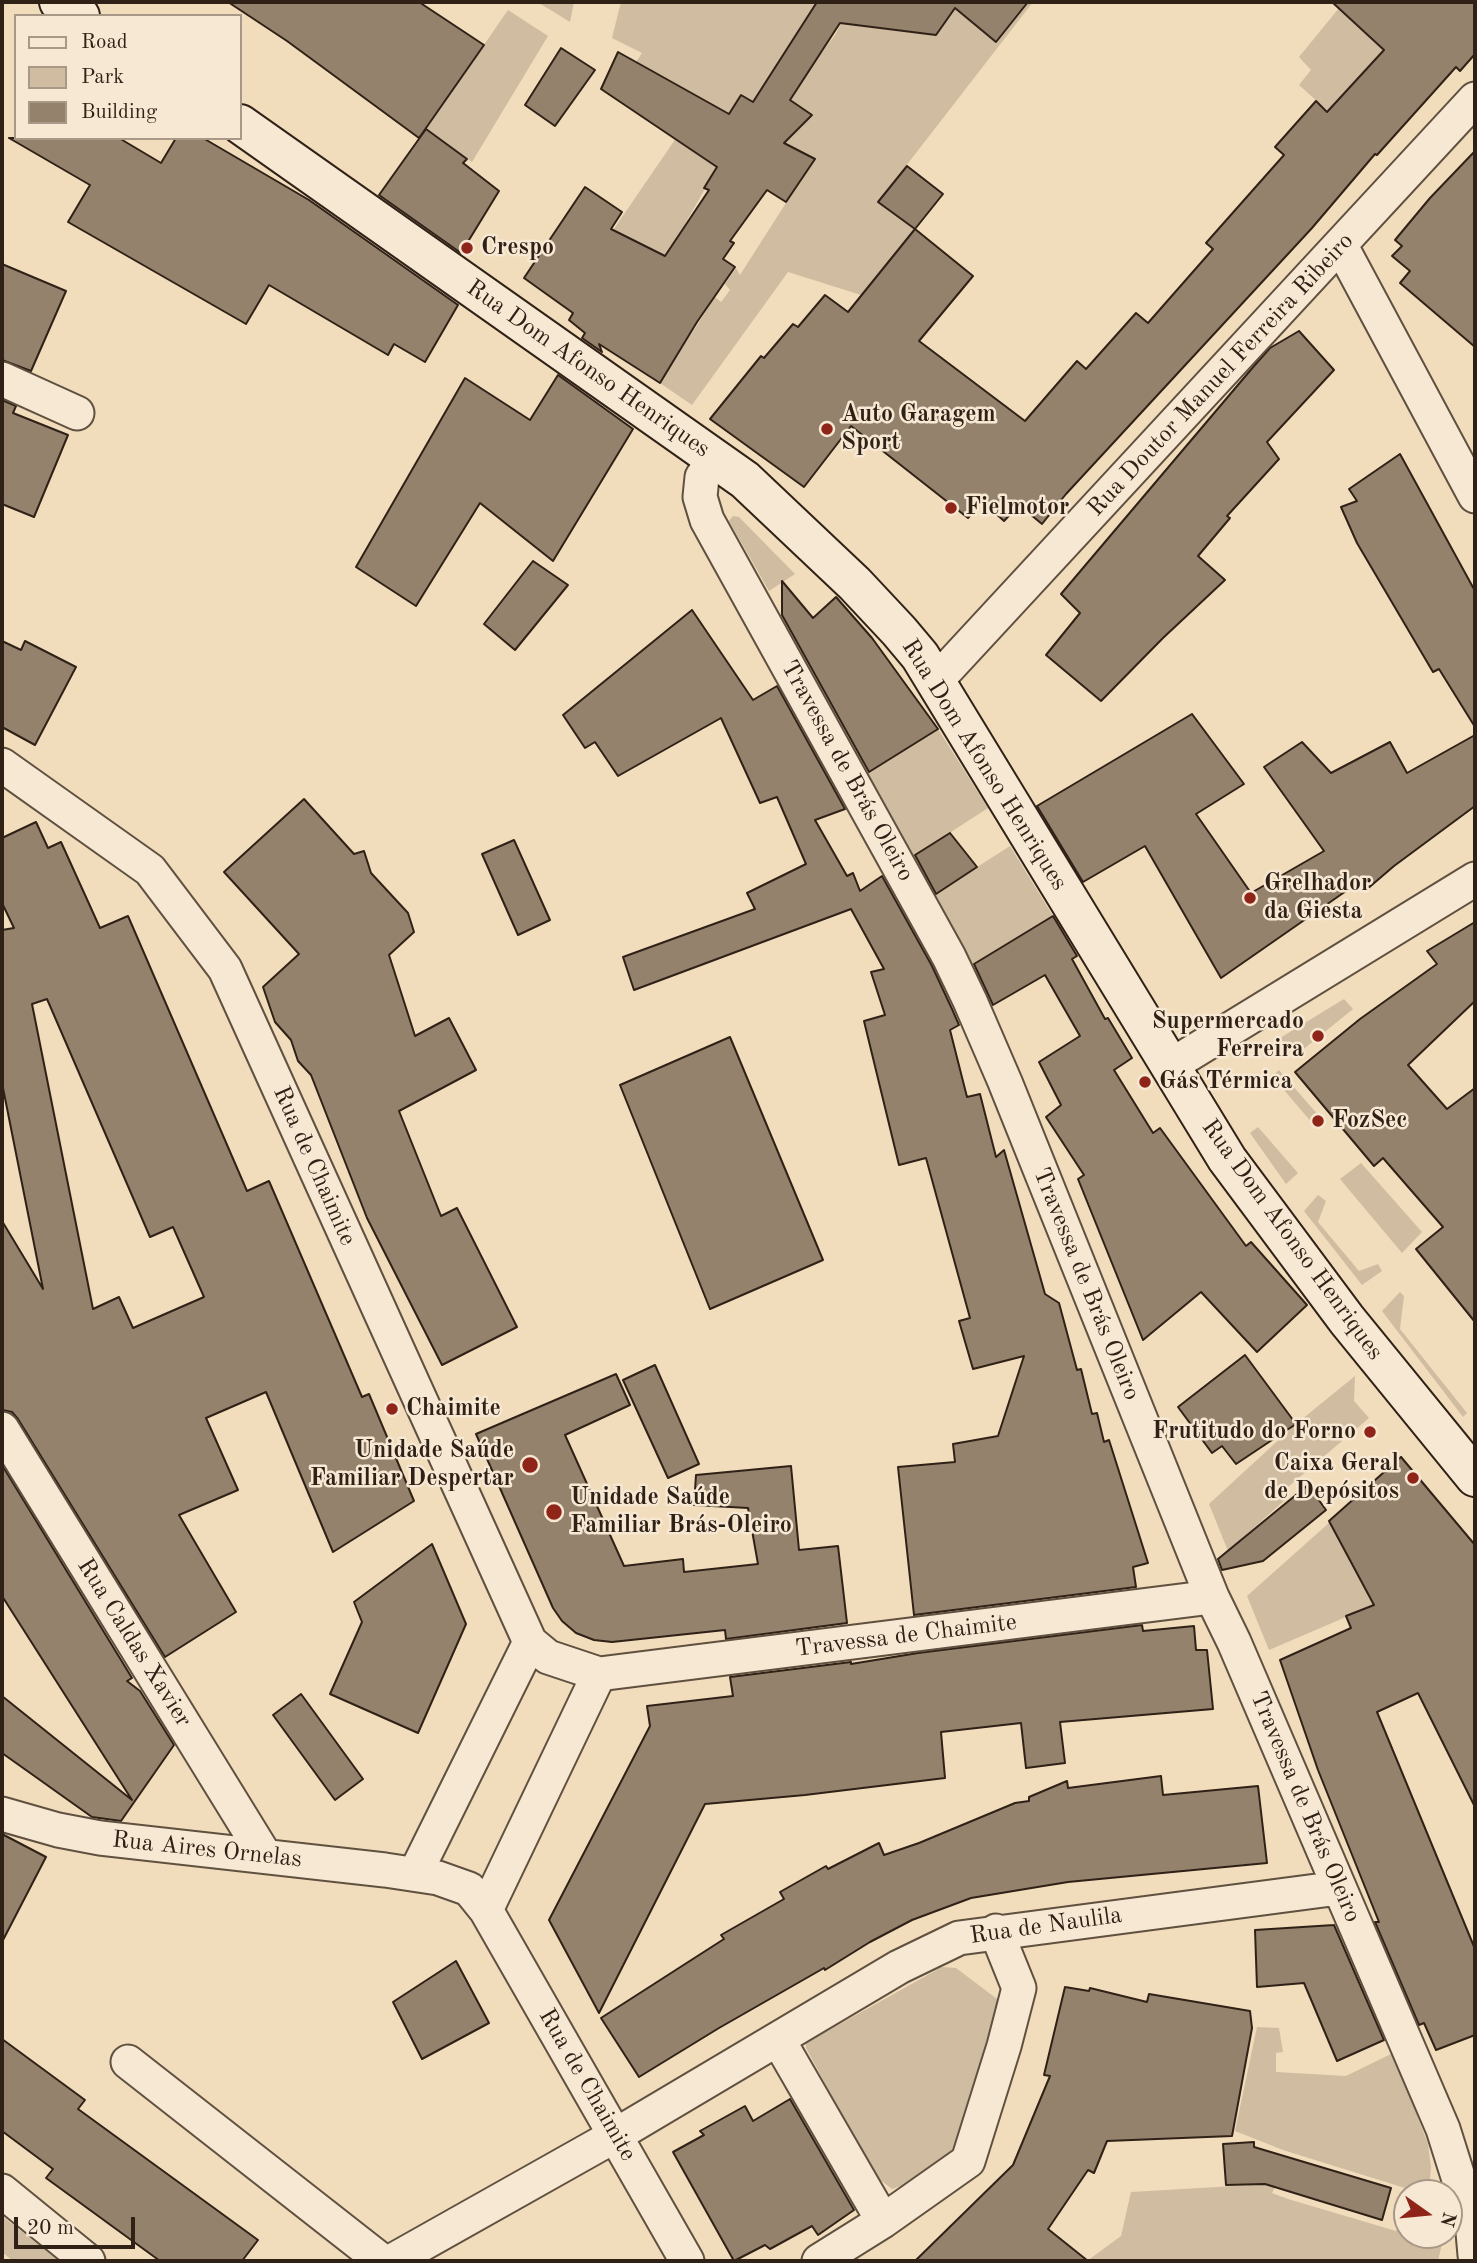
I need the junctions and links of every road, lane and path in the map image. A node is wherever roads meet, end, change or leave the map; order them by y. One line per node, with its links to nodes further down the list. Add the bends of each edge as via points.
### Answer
1 (59, 2): 2 (main road)
2 (77, 14)
3 (1475, 99): 5 (street, Rua Doutor Manuel Ferreira Ribeiro)
4 (242, 125): 8 (main road, Rua Dom Afonso Henriques)
5 (1340, 246): 9 (street); 10 (street, Rua Doutor Manuel Ferreira Ribeiro)
6 (2, 379): 7 (street)
7 (77, 413)
8 (715, 458): 10 (main road, Rua Dom Afonso Henriques, via 745,480 855,584 920,656); 16 (street, Travessa de Brás Oleiro, via 702,477 700,497 707,520 970,1001)
9 (1475, 496)
10 (936, 681): 13 (main road, Rua Dom Afonso Henriques)
11 (2, 765): 17 (street, Rua de Chaimite, via 150,870 225,969)
12 (1475, 879): 13 (street)
13 (1170, 1066): 15 (main road, Rua Dom Afonso Henriques, via 1227,1159 1347,1321)
14 (2, 1429): 20 (street, Rua Caldas Xavier)
15 (1475, 1477)
16 (1212, 1597): 18 (street, Travessa de Chaimite); 22 (street, Travessa de Brás Oleiro)
17 (530, 1642): 18 (street, via 548,1657); 21 (street)
18 (599, 1674): 23 (street)
19 (2, 1814): 20 (street, Rua Aires Ornelas, via 100,1838)
20 (265, 1856): 21 (street, Rua Aires Ornelas)
21 (415, 1874): 23 (street, Rua de Chaimite, via 469,1889)
22 (1339, 1888): 24 (street, Rua de Naulila); 30 (street, Travessa de Brás Oleiro, via 1443,2129 1472,2221)
23 (486, 1910): 27 (street, Rua de Chaimite)
24 (996, 1931): 25 (street, Rua de Naulila, via 958,1938 911,1961); 29 (street, via 1018,1988 968,2161)
25 (779, 2041): 27 (street, Rua de Naulila); 29 (street)
26 (128, 2062): 32 (street)
27 (616, 2135): 33 (street, Rua de Naulila); 34 (street, Rua de Chaimite)
28 (2, 2191): 31 (street)
29 (883, 2221): 35 (street)
30 (1475, 2255)
31 (88, 2261)
32 (382, 2261)
33 (392, 2261)
34 (687, 2261)
35 (819, 2261)

